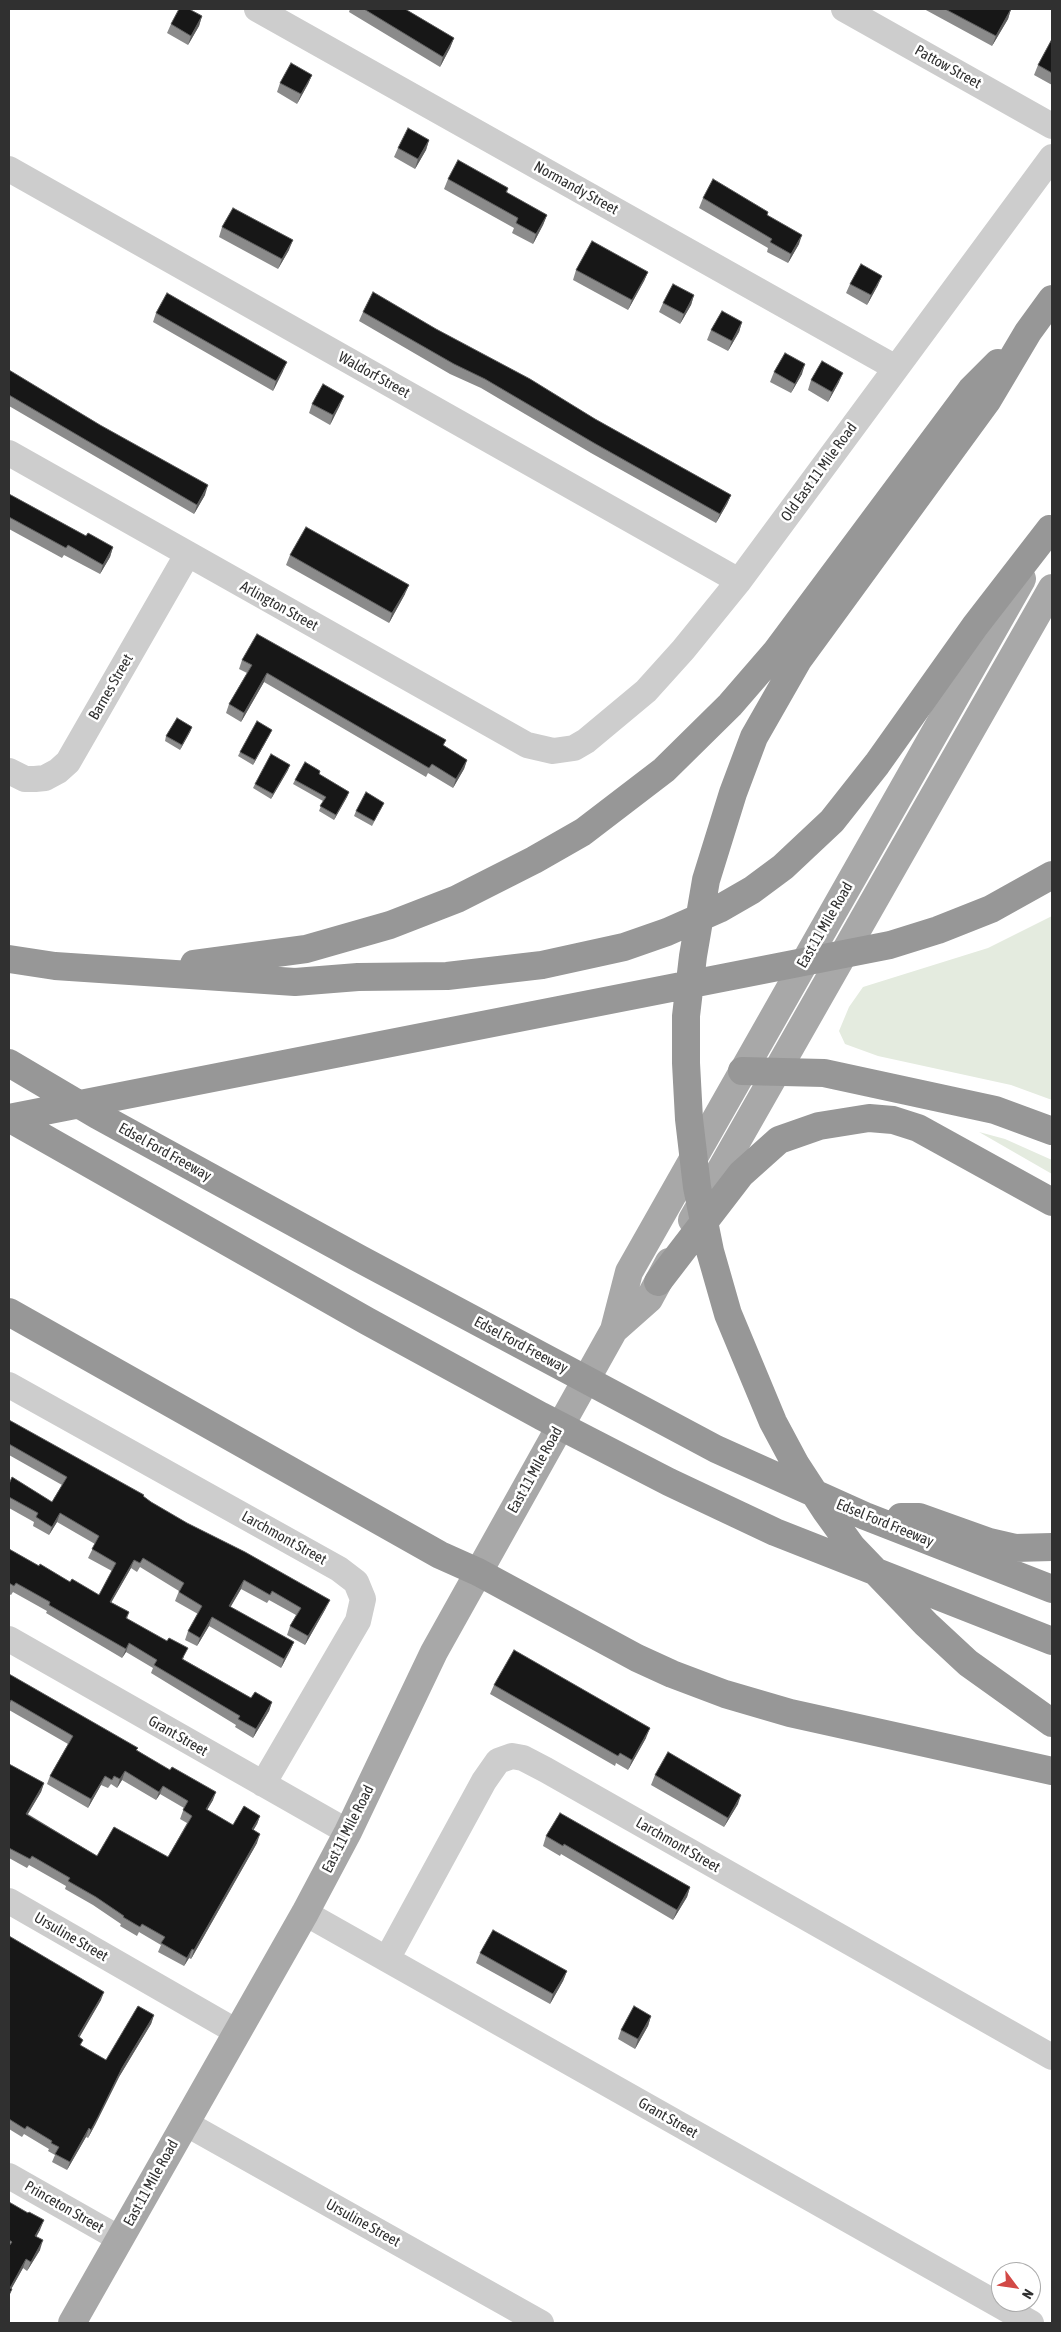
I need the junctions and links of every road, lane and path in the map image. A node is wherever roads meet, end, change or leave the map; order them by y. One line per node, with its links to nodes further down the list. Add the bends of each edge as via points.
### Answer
1 (257, 9): 8 (street, Normandy Street)
2 (844, 9): 3 (street, Pattow Street)
3 (1052, 126)
4 (1052, 157): 8 (street, Old East 11 Mile Road)
5 (9, 169): 12 (street, Waldorf Street)
6 (1052, 299): 7 (highway)
7 (1028, 332): 18 (highway, via 971,390 781,646 749,683 664,770 583,832 457,899 390,925 306,949 205,963); 35 (highway, via 987,401 798,660 754,737 706,880 686,1016 686,1062 697,1187 710,1250 728,1314 773,1422 796,1465 852,1547 926,1624 968,1663)
8 (896, 368): 12 (street, Old East 11 Mile Road)
9 (9, 452): 11 (street, Arlington Street)
10 (1051, 528): 18 (highway, via 832,821 783,867 719,909 624,947 542,965 446,976 295,982); 20 (main road, East 11 Mile Road)
11 (187, 555): 14 (street, Arlington Street, via 527,745); 15 (street, Barnes Street, via 68,762 45,778 25,778)
12 (739, 581): 14 (street, Old East 11 Mile Road, via 646,691 586,741 574,748)
13 (1052, 588): 21 (main road, East 11 Mile Road)
14 (553, 751)
15 (9, 771)
16 (1052, 875): 22 (highway, via 991,908 890,946)
17 (9, 959): 18 (highway)
18 (85, 968)
19 (9, 1063): 29 (highway, Edsel Ford Freeway, via 351,1254 716,1449)
20 (742, 1071): 21 (highway); 27 (main road, East 11 Mile Road, via 629,1272)
21 (777, 1073): 23 (highway, via 834,1075 995,1110); 25 (main road, East 11 Mile Road)
22 (9, 1118): 34 (highway, via 367,1321 669,1482 775,1532)
23 (1052, 1131)
24 (1052, 1202): 25 (highway, via 918,1128 893,1120 870,1118 819,1126 779,1140 741,1174)
25 (658, 1282): 27 (main road, East 11 Mile Road, via 649,1299)
26 (9, 1312): 31 (highway, via 440,1555)
27 (614, 1330): 31 (main road, East 11 Mile Road)
28 (9, 1385): 37 (street, Larchmont Street, via 339,1569 356,1582 362,1599 358,1621)
29 (864, 1516): 30 (highway, via 919,1517 1015,1548); 32 (highway, Edsel Ford Freeway)
30 (1052, 1547)
31 (478, 1572): 36 (highway, via 637,1658 707,1687 790,1713); 38 (main road, East 11 Mile Road, via 434,1652)
32 (1052, 1589)
33 (9, 1639): 37 (street, Grant Street)
34 (1052, 1641)
35 (1052, 1723)
36 (1052, 1771)
37 (263, 1784): 38 (street, Grant Street)
38 (348, 1832): 40 (main road, East 11 Mile Road)
39 (9, 1901): 42 (street, Ursuline Street)
40 (305, 1913): 41 (street, Grant Street); 42 (main road, East 11 Mile Road)
41 (387, 1959): 43 (street, Larchmont Street, via 484,1781 498,1761 512,1756 546,1770); 49 (street, Grant Street)
42 (237, 2032): 44 (main road, East 11 Mile Road)
43 (1052, 2057)
44 (185, 2123): 46 (main road, East 11 Mile Road); 48 (street, Ursuline Street)
45 (9, 2176): 46 (street, Princeton Street)
46 (120, 2239): 47 (main road, East 11 Mile Road)
47 (72, 2323)
48 (541, 2323)
49 (1031, 2323)

